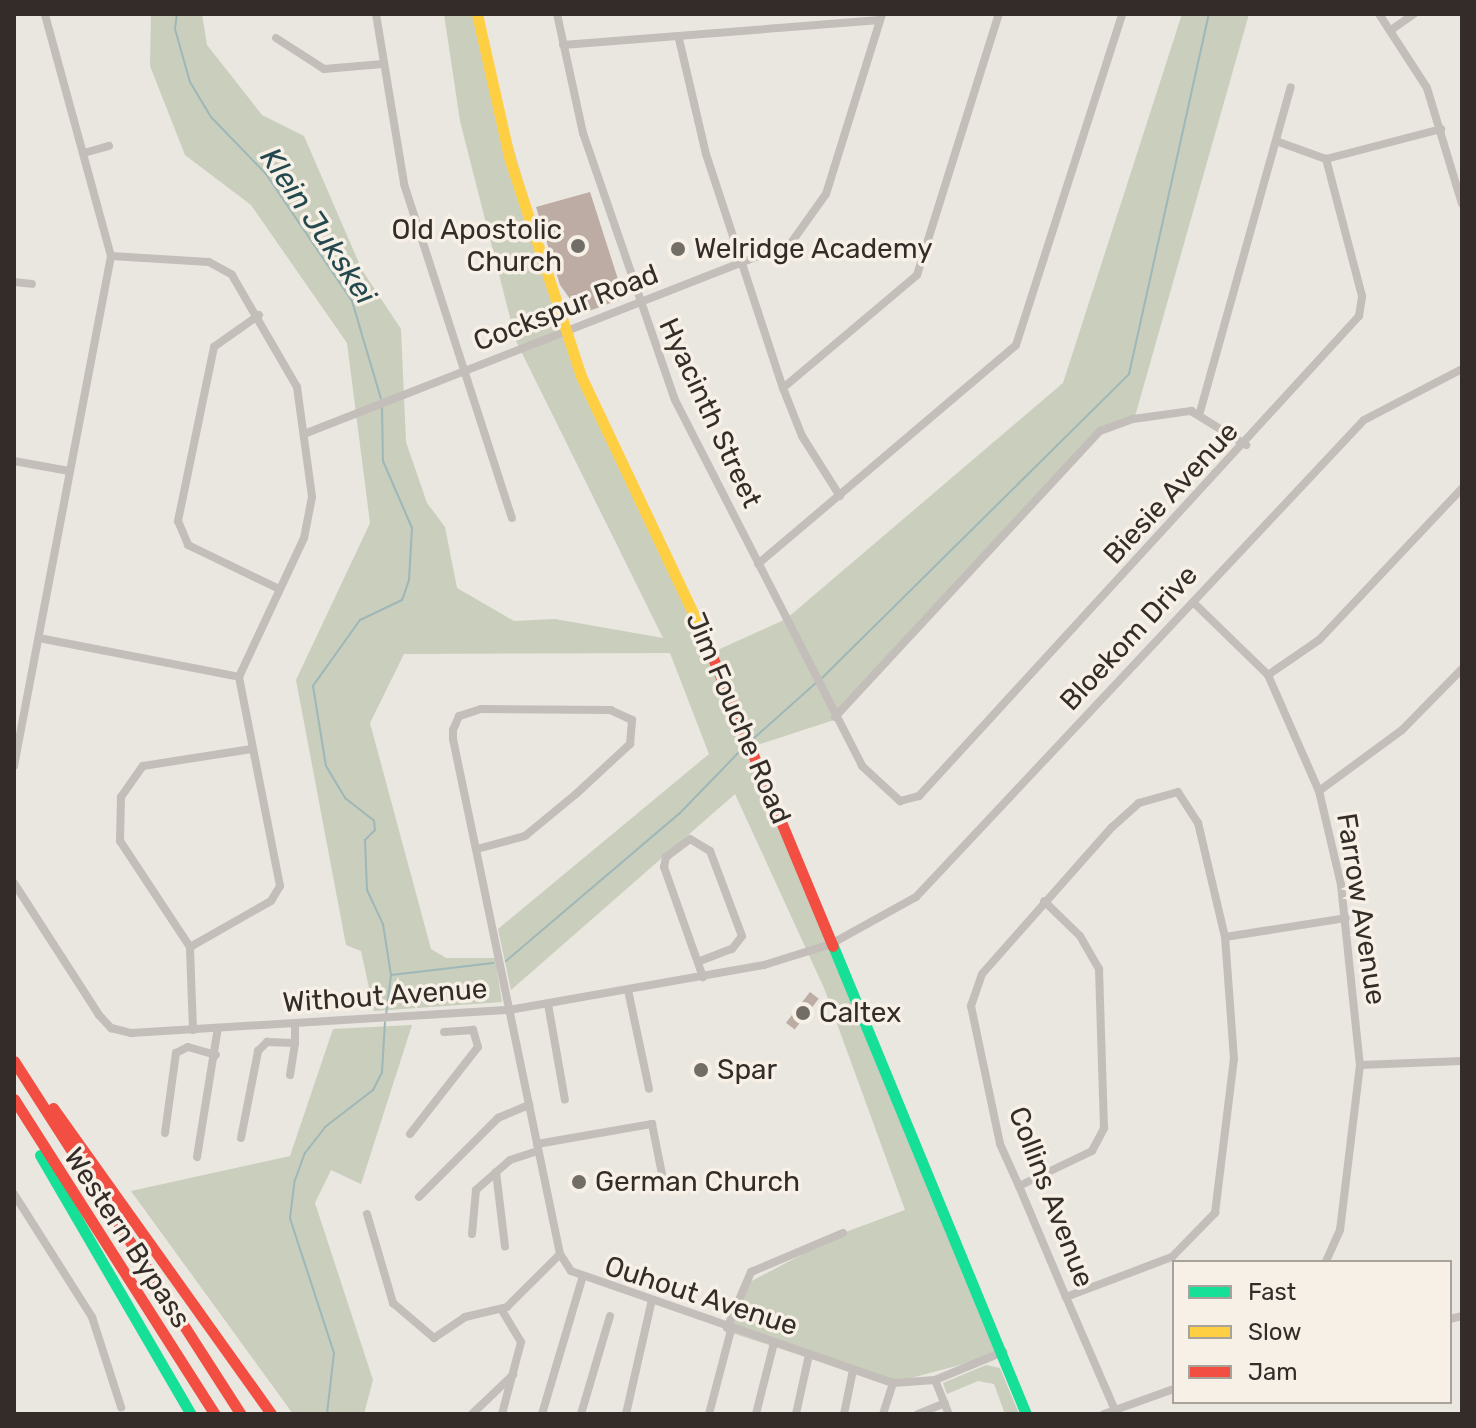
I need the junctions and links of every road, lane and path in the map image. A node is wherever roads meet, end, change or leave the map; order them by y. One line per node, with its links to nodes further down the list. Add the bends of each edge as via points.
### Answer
1 (45, 14): 19 (street)
2 (376, 14): 14 (street)
3 (477, 14): 28 (main road, Jim Fouche Road, via 510,160)
4 (557, 14): 13 (street, Hyacinth Street)
5 (999, 14): 31 (street, via 917,275)
6 (1122, 14): 38 (street, via 1016,345)
7 (1379, 14): 10 (street)
8 (1414, 14): 10 (street)
9 (881, 17): 12 (street); 23 (street, Cockspur Road, via 821,206 791,243)
10 (1391, 30): 16 (street, via 1421,76)
11 (276, 38): 14 (street, via 324,69)
12 (679, 39): 13 (street); 23 (street)
13 (563, 45): 26 (street, Hyacinth Street, via 583,133)
14 (383, 64): 30 (street, via 404,184)
15 (1291, 87): 17 (street)
16 (1441, 129): 20 (street); 21 (street)
17 (1276, 141): 20 (street); 32 (street)
18 (109, 146): 19 (street)
19 (84, 153): 22 (street)
20 (1326, 159): 34 (street, Biesie Avenue, via 1361,309)
21 (1462, 204)
22 (111, 256): 27 (street, via 216,264 232,275); 36 (street)
23 (742, 265): 26 (street, Cockspur Road); 31 (street)
24 (14, 282): 25 (street)
25 (32, 284)
26 (637, 304): 28 (street, Cockspur Road); 40 (street, Hyacinth Street, via 688,428)
27 (259, 315): 33 (street, via 292,373); 41 (street, via 214,347 178,521 188,545)
28 (565, 333): 30 (street, Cockspur Road); 57 (main road, Jim Fouche Road, via 749,742)
29 (1462, 369): 42 (street, Bloekom Drive, via 1371,413)
30 (461, 372): 33 (street, Cockspur Road); 39 (street)
31 (783, 388): 38 (street, via 809,449)
32 (1200, 412): 34 (street); 47 (street, via 1133,419 1095,435)
33 (304, 434): 41 (street, via 312,519)
34 (1246, 445): 51 (street, Biesie Avenue, via 919,796)
35 (14, 461): 36 (street)
36 (69, 471): 43 (street)
37 (1462, 488): 45 (street, via 1319,640)
38 (840, 496): 40 (street)
39 (512, 518)
40 (758, 564): 47 (street, Hyacinth Street)
41 (279, 589): 46 (street)
42 (1193, 602): 45 (street, Farrow Avenue); 57 (street, Bloekom Drive, via 916,897)
43 (39, 638): 46 (street); 49 (street)
44 (1462, 669): 50 (street, via 1402,730)
45 (1268, 675): 50 (street, Farrow Avenue)
46 (239, 677): 48 (street)
47 (835, 717): 51 (street, Hyacinth Street, via 862,766)
48 (252, 749): 58 (street, via 280,886 271,901); 58 (street, via 143,766 121,797 120,841)
49 (14, 766)
50 (1319, 791): 55 (street, Farrow Avenue)
51 (894, 799)
52 (477, 849): 52 (street, Ouhout Avenue, via 453,739 459,716 481,709 628,715 635,732 630,744 586,785 525,836); 63 (street, Ouhout Avenue)
53 (14, 883): 67 (street, Without Avenue, via 111,1028)
54 (1044, 901): 56 (street, Collins Avenue, via 1126,813 1171,791 1184,796 1198,823); 87 (street, Collins Avenue, via 982,974 971,1006 995,1128); 87 (street, via 1080,936 1099,969 1104,1128 1092,1151)
55 (1346, 918): 56 (street); 74 (street, Farrow Avenue)
56 (1225, 937): 98 (street, via 1234,1059 1215,1213 1172,1257)
57 (831, 944): 60 (street, Without Avenue); 104 (main road, Jim Fouche Road)
58 (190, 947): 67 (street)
59 (700, 961): 59 (street, via 732,949 742,936 710,851 690,839 666,857 664,867); 60 (street)
60 (703, 977): 61 (street, Without Avenue)
61 (628, 990): 62 (street, Without Avenue); 77 (street)
62 (548, 1004): 63 (street, Without Avenue); 78 (street)
63 (509, 1010): 64 (street, Without Avenue); 80 (street, Ouhout Avenue)
64 (471, 1013): 65 (street, Without Avenue); 68 (street)
65 (295, 1025): 66 (street, Without Avenue); 70 (street)
66 (218, 1028): 67 (street, Without Avenue); 71 (street)
67 (193, 1030)
68 (473, 1030): 69 (street); 82 (street, via 478,1047)
69 (444, 1032)
70 (295, 1043): 75 (street); 83 (street, via 260,1047)
71 (216, 1055): 81 (street, via 188,1047 176,1053); 85 (street)
72 (14, 1061): 76 (main road, Western Bypass)
73 (1462, 1061): 74 (street)
74 (1360, 1065): 96 (street, Farrow Avenue, via 1340,1230)
75 (290, 1075)
76 (25, 1079): 116 (main road, Western Bypass); 117 (main road, via 84,1148)
77 (649, 1089)
78 (565, 1100)
79 (14, 1102): 114 (main road, via 98,1262); 115 (main road, Western Bypass)
80 (529, 1105): 84 (street, Ouhout Avenue); 90 (street, via 498,1118)
81 (165, 1133)
82 (410, 1134)
83 (241, 1138)
84 (538, 1147): 86 (street); 88 (street, via 647,1122 658,1132); 95 (street, Ouhout Avenue)
85 (197, 1157)
86 (496, 1172): 93 (street, via 473,1195); 94 (street)
87 (1019, 1186): 98 (street, Collins Avenue)
88 (665, 1189)
89 (14, 1194): 112 (street, via 92,1317)
90 (419, 1197)
91 (367, 1214): 100 (street, via 400,1313 434,1338 477,1315)
92 (843, 1233): 102 (street, via 751,1272)
93 (472, 1234)
94 (505, 1246)
95 (560, 1254): 97 (street, Ouhout Avenue); 100 (street)
96 (1327, 1260)
97 (582, 1279): 99 (street, Ouhout Avenue); 120 (street)
98 (1066, 1297): 113 (street, Collins Avenue)
99 (651, 1304): 102 (street, Ouhout Avenue); 122 (street)
100 (502, 1310): 107 (street, via 520,1335)
101 (610, 1316): 121 (street)
102 (729, 1329): 103 (street, Ouhout Avenue); 123 (street)
103 (774, 1343): 105 (street, Ouhout Avenue); 124 (street)
104 (1003, 1352): 108 (street, Ouhout Avenue); 130 (main road, Jim Fouche Road)
105 (809, 1355): 106 (street, Ouhout Avenue); 125 (street)
106 (853, 1370): 109 (street, Ouhout Avenue); 126 (street)
107 (514, 1374): 118 (street); 119 (street)
108 (935, 1380): 109 (street, Ouhout Avenue); 111 (street)
109 (893, 1383): 127 (street)
110 (1172, 1390): 113 (street)
111 (945, 1403): 128 (street); 129 (street)
112 (121, 1407)
113 (1115, 1410): 131 (street)
114 (191, 1414)
115 (215, 1414)
116 (241, 1414)
117 (271, 1414)
118 (472, 1414)
119 (502, 1414)
120 (542, 1414)
121 (581, 1414)
122 (626, 1414)
123 (709, 1414)
124 (756, 1414)
125 (796, 1414)
126 (844, 1414)
127 (883, 1414)
128 (918, 1414)
129 (949, 1414)
130 (1026, 1414)
131 (1104, 1414)

